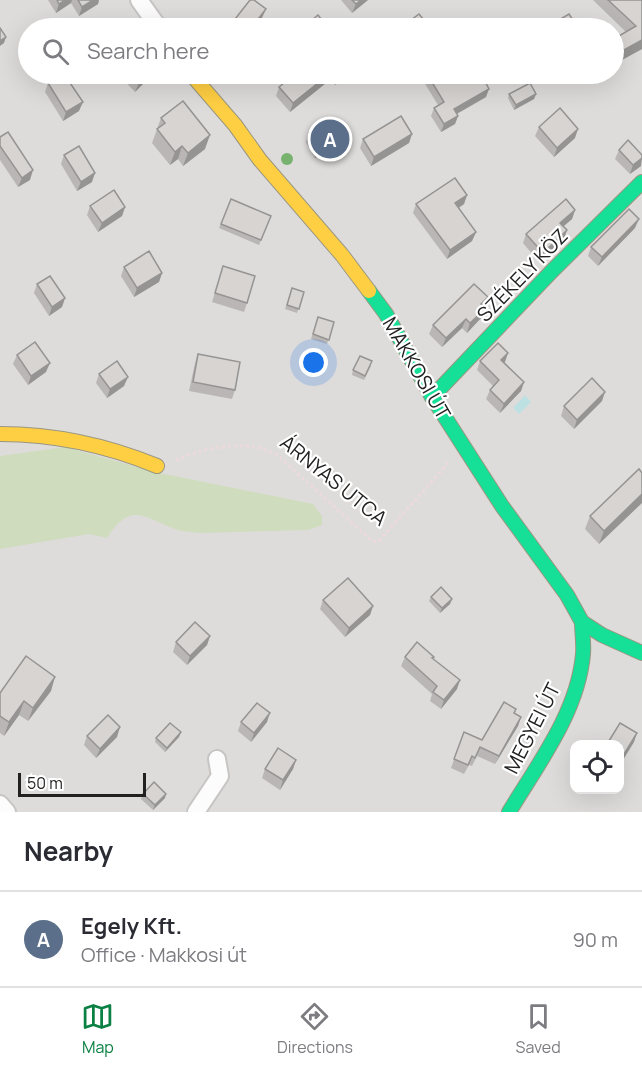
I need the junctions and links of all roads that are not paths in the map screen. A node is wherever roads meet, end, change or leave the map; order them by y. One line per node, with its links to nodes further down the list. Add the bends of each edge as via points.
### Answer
1 (139, 0): 2 (street)
2 (152, 18)
3 (200, 84): 5 (street, MAKKOSI ÚT, via 386,314)
4 (642, 182): 5 (street, SZÉKELY KÖZ)
5 (432, 397): 8 (street, MAKKOSI ÚT)
6 (0, 434): 7 (street, via 34,434 102,446)
7 (157, 466)
8 (582, 622): 9 (street, MAKKOSI ÚT); 14 (street, MEGYEI ÚT, via 579,679 556,731)
9 (642, 653)
10 (217, 759): 13 (street, via 220,776)
11 (0, 804): 12 (street)
12 (7, 812)
13 (196, 812)
14 (509, 812)

